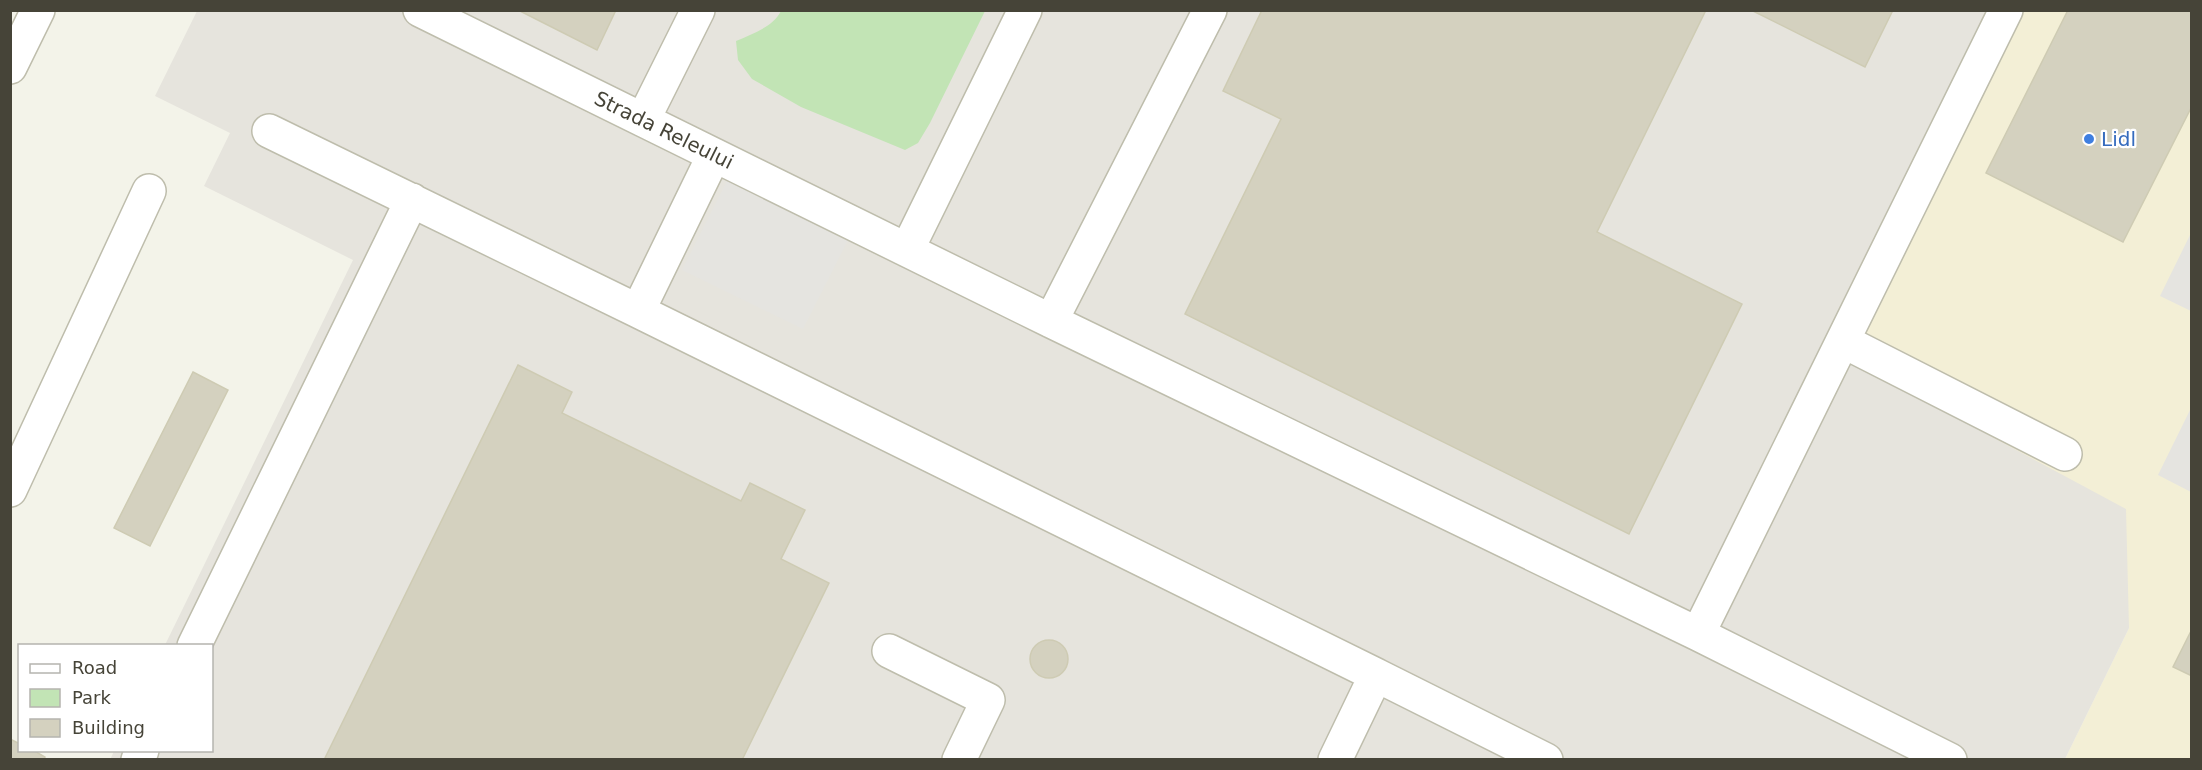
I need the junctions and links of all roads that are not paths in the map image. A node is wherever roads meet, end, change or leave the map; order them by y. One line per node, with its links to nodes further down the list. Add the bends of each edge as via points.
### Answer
1 (38, 10): 7 (street)
2 (420, 10): 8 (street, Strada Releului)
3 (698, 10): 8 (street)
4 (1025, 10): 13 (street)
5 (1210, 10): 15 (street)
6 (2006, 10): 16 (street)
7 (10, 67)
8 (643, 120): 10 (street, Strada Releului)
9 (269, 131): 12 (street)
10 (714, 155): 13 (street, Strada Releului); 14 (street)
11 (149, 191): 18 (street)
12 (411, 200): 14 (street); 20 (street)
13 (907, 250): 15 (street, Strada Releului)
14 (638, 311): 22 (street)
15 (1051, 321): 19 (street, Strada Releului)
16 (1843, 340): 17 (street); 19 (street)
17 (2065, 454)
18 (10, 490)
19 (1698, 634): 26 (street, Strada Releului)
20 (194, 644)
21 (889, 651): 23 (street, via 988,700)
22 (1376, 675): 24 (street); 25 (street)
23 (959, 759)
24 (1335, 759)
25 (1546, 759)
26 (1950, 759)

